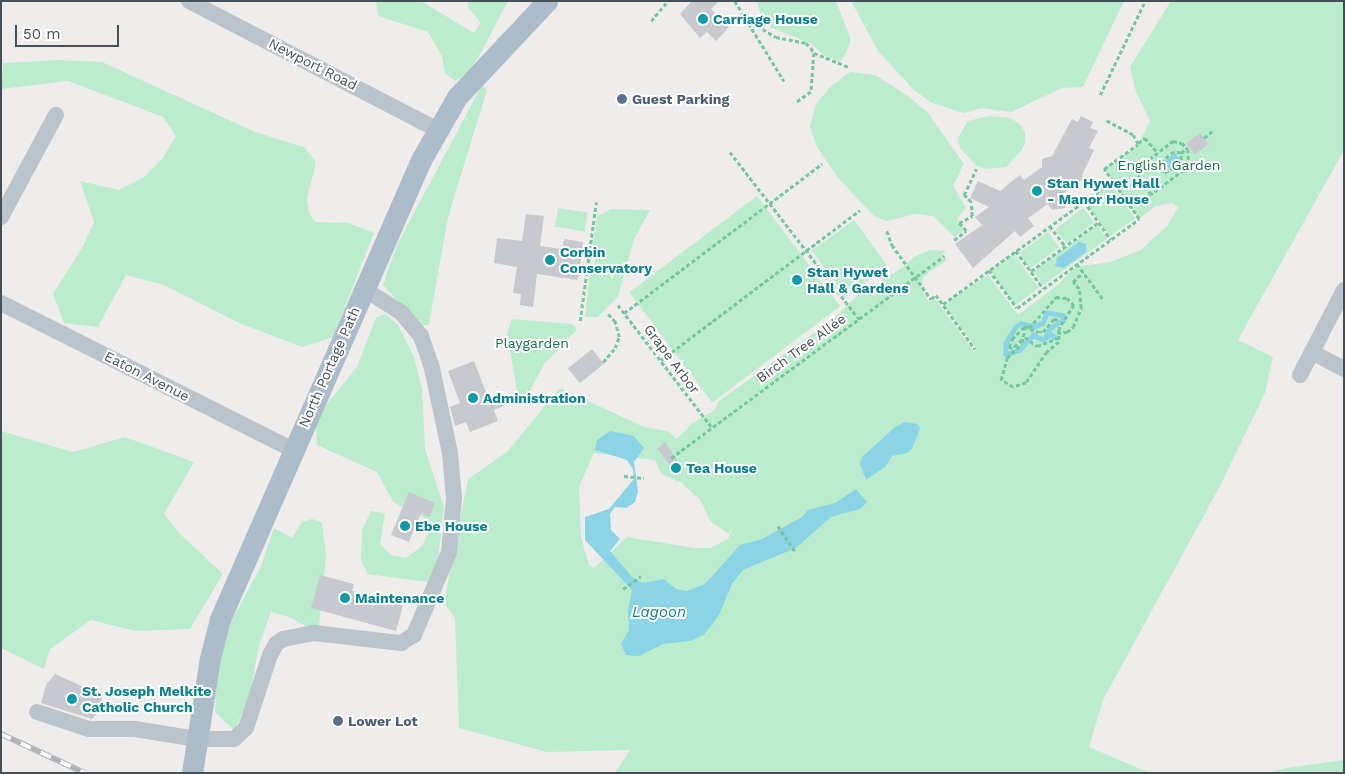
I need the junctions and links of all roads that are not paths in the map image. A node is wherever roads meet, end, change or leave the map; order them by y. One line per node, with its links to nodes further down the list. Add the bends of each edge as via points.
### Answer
1 (189, 1): 4 (street, Newport Road)
2 (547, 1): 4 (main road, North Portage Path, via 464,90)
3 (56, 115): 5 (street)
4 (436, 129): 6 (main road, North Portage Path)
5 (1, 216)
6 (364, 289): 12 (main road, North Portage Path); 14 (street, via 413,324 426,348 453,478 453,525 444,566 427,598 418,629 408,641 391,643 314,633 283,639 270,655 246,728 240,736)
7 (1344, 290): 9 (street)
8 (1, 303): 12 (street, Eaton Avenue)
9 (1312, 352): 10 (street); 11 (street)
10 (1344, 369)
11 (1300, 375)
12 (293, 450): 14 (main road, North Portage Path, via 220,620)
13 (37, 712): 14 (street, via 89,729 135,729)
14 (196, 739): 15 (main road, North Portage Path)
15 (192, 773)

